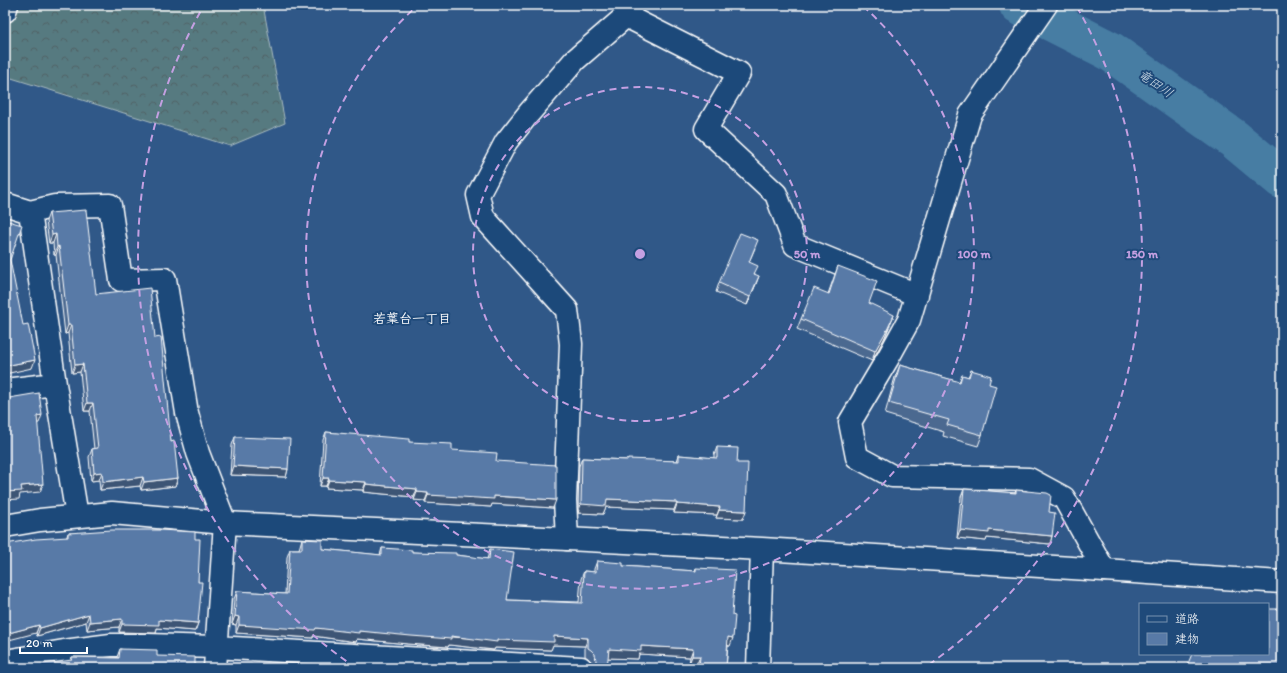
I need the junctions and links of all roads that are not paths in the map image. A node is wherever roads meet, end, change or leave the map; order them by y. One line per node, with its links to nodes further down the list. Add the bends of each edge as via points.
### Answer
1 (7, 5): 3 (street)
2 (1046, 5): 7 (street, via 970,115)
3 (5, 11)
4 (629, 11): 7 (street, via 739,73 706,129 776,194 795,245); 13 (street, via 575,60 529,113 506,142 478,195 483,217 567,310 570,344 565,500)
5 (5, 204): 6 (street)
6 (30, 212): 8 (street); 11 (street, via 55,206 110,205 121,280 165,279 187,413 198,453)
7 (916, 295): 15 (street, via 909,320 850,422 857,457 892,476 1029,479 1064,498)
8 (55, 384): 9 (street); 10 (street)
9 (5, 390)
10 (77, 516): 11 (street, via 112,513); 12 (street)
11 (225, 523): 13 (street); 17 (street)
12 (5, 526)
13 (567, 539): 14 (street)
14 (762, 549): 15 (street); 20 (street)
15 (1104, 570): 16 (street)
16 (1282, 582)
17 (215, 658): 18 (street, via 147,645 112,645 64,651); 19 (street)
18 (5, 663)
19 (581, 668)
20 (758, 668)

